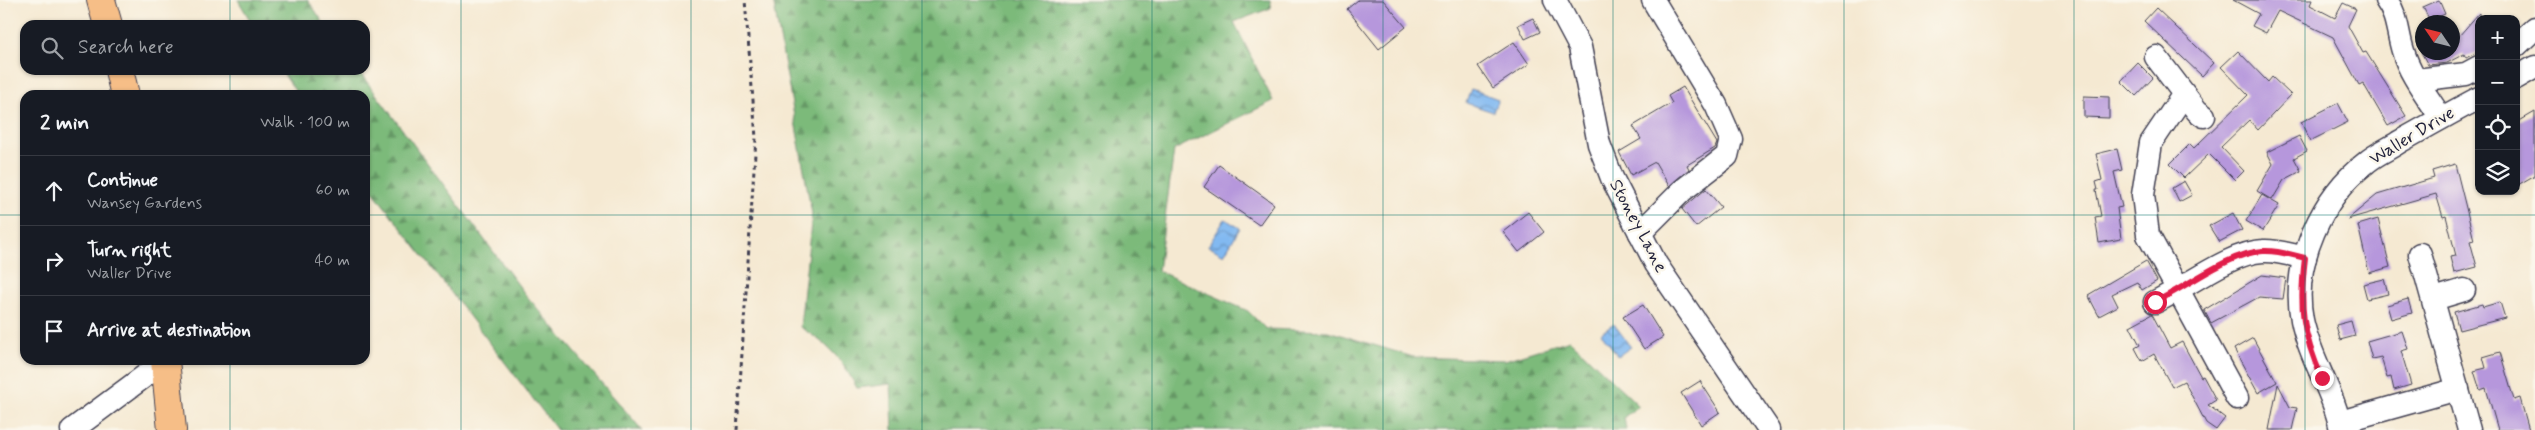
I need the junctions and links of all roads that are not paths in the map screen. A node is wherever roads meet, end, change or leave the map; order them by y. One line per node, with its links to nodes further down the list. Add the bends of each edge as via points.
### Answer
1 (101, 0): 5 (main road)
2 (1555, 0): 19 (street, Stoney Lane, via 1580,48 1600,144 1612,178)
3 (1654, 0): 19 (street, via 1716,105 1731,138 1726,156 1684,190)
4 (2386, 0): 13 (street, via 2393,9 2403,51)
5 (107, 20)
6 (2535, 28): 7 (street)
7 (2520, 42)
8 (2156, 56): 15 (street)
9 (2535, 67): 12 (street)
10 (2475, 69): 13 (street, via 2466,74)
11 (120, 75): 14 (main road)
12 (2520, 76)
13 (2417, 80): 18 (street)
14 (124, 90)
15 (2184, 94): 17 (street); 23 (street, via 2150,144 2143,195 2148,234)
16 (2475, 100): 18 (street, Waller Drive)
17 (2204, 116)
18 (2441, 118): 21 (street, Waller Drive, via 2367,162 2344,184 2326,210)
19 (1640, 233): 33 (street, Stoney Lane, via 1656,264)
20 (2420, 254): 24 (street)
21 (2305, 258): 23 (street, via 2262,251 2245,255 2200,276); 30 (street, Waller Drive, via 2301,287 2302,317 2309,349)
22 (2464, 290): 24 (street)
23 (2178, 291): 25 (street); 29 (street)
24 (2434, 299): 28 (street)
25 (2155, 302)
26 (160, 365): 31 (street)
27 (165, 365): 32 (main road)
28 (2458, 389): 30 (street); 34 (street)
29 (2238, 398)
30 (2340, 426)
31 (72, 430)
32 (172, 430)
33 (1769, 430)
34 (2469, 430)

